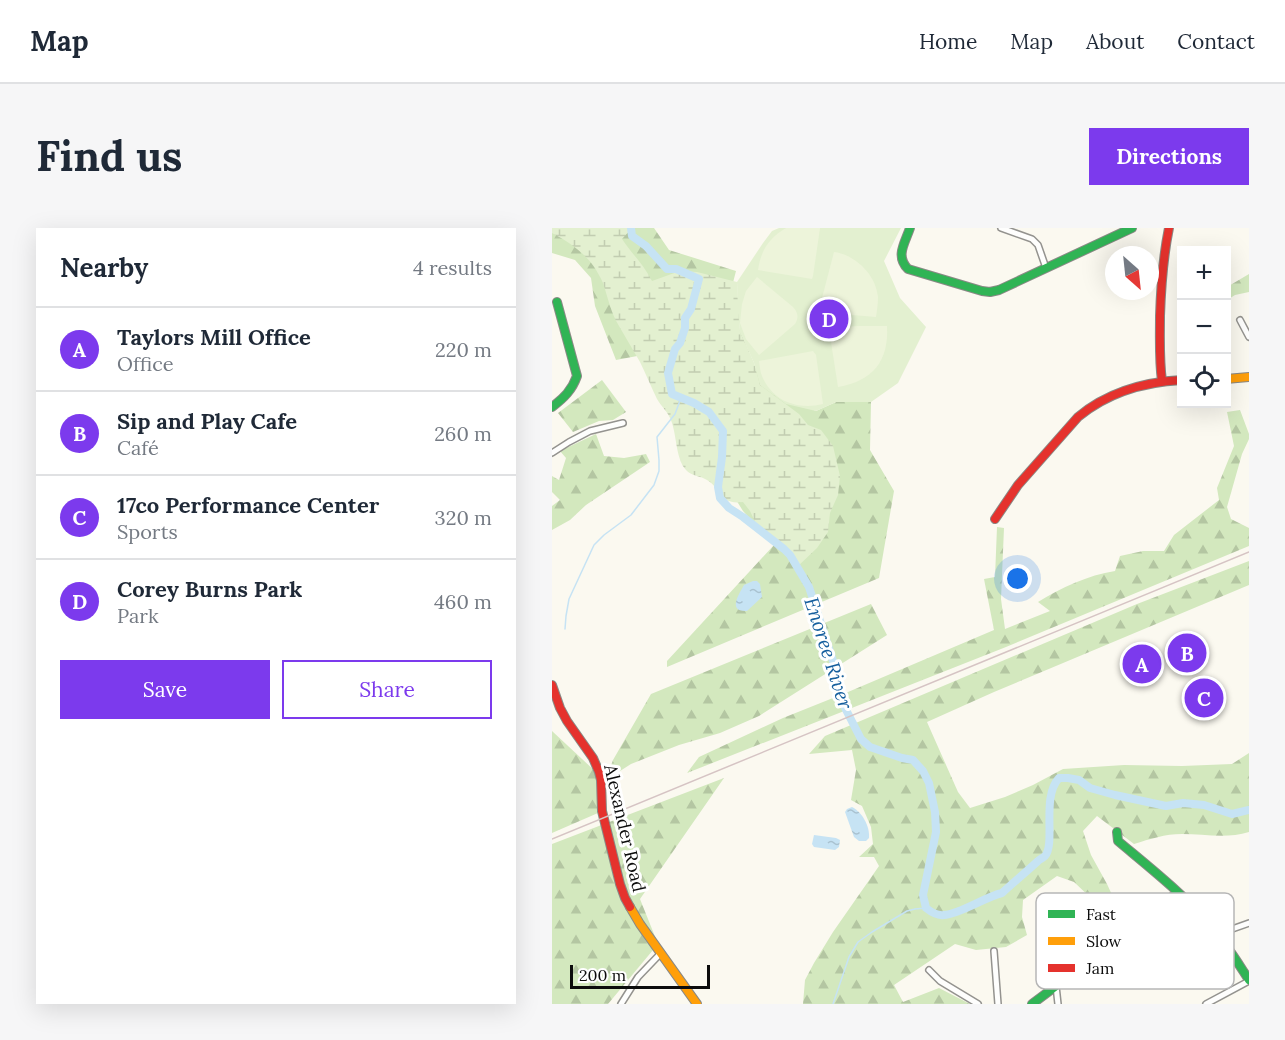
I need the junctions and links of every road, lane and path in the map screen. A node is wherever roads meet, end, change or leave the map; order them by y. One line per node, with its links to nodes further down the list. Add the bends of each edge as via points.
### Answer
1 (910, 228): 5 (street, via 901,253 905,267 912,271 990,292)
2 (1000, 228): 5 (street, via 1032,239)
3 (1132, 228): 5 (street)
4 (1169, 228): 12 (street, via 1161,296)
5 (1046, 268)
6 (557, 302): 13 (street, via 577,376 569,394)
7 (1240, 320): 8 (street)
8 (1249, 337)
9 (1249, 377): 10 (street)
10 (1231, 379)
11 (1177, 380): 12 (street)
12 (1162, 381): 16 (street, via 1121,391 1082,413 1018,485)
13 (552, 407)
14 (623, 423): 15 (street, via 590,431)
15 (552, 453)
16 (995, 519)
17 (552, 685): 23 (street, Alexander Road, via 567,722 599,772 602,812 622,891)
18 (1117, 832): 19 (street, via 1118,841)
19 (1177, 893)
20 (1249, 923): 21 (street)
21 (1234, 928)
22 (994, 951): 34 (street)
23 (661, 952): 31 (street); 32 (street, Alexander Road)
24 (1234, 956): 26 (street)
25 (929, 970): 33 (street)
26 (1249, 980): 27 (street)
27 (1234, 988)
28 (1052, 989): 35 (street)
29 (1056, 989): 36 (street)
30 (1233, 989): 37 (street)
31 (621, 1004)
32 (697, 1004)
33 (978, 1004)
34 (998, 1004)
35 (1032, 1004)
36 (1058, 1004)
37 (1206, 1004)

